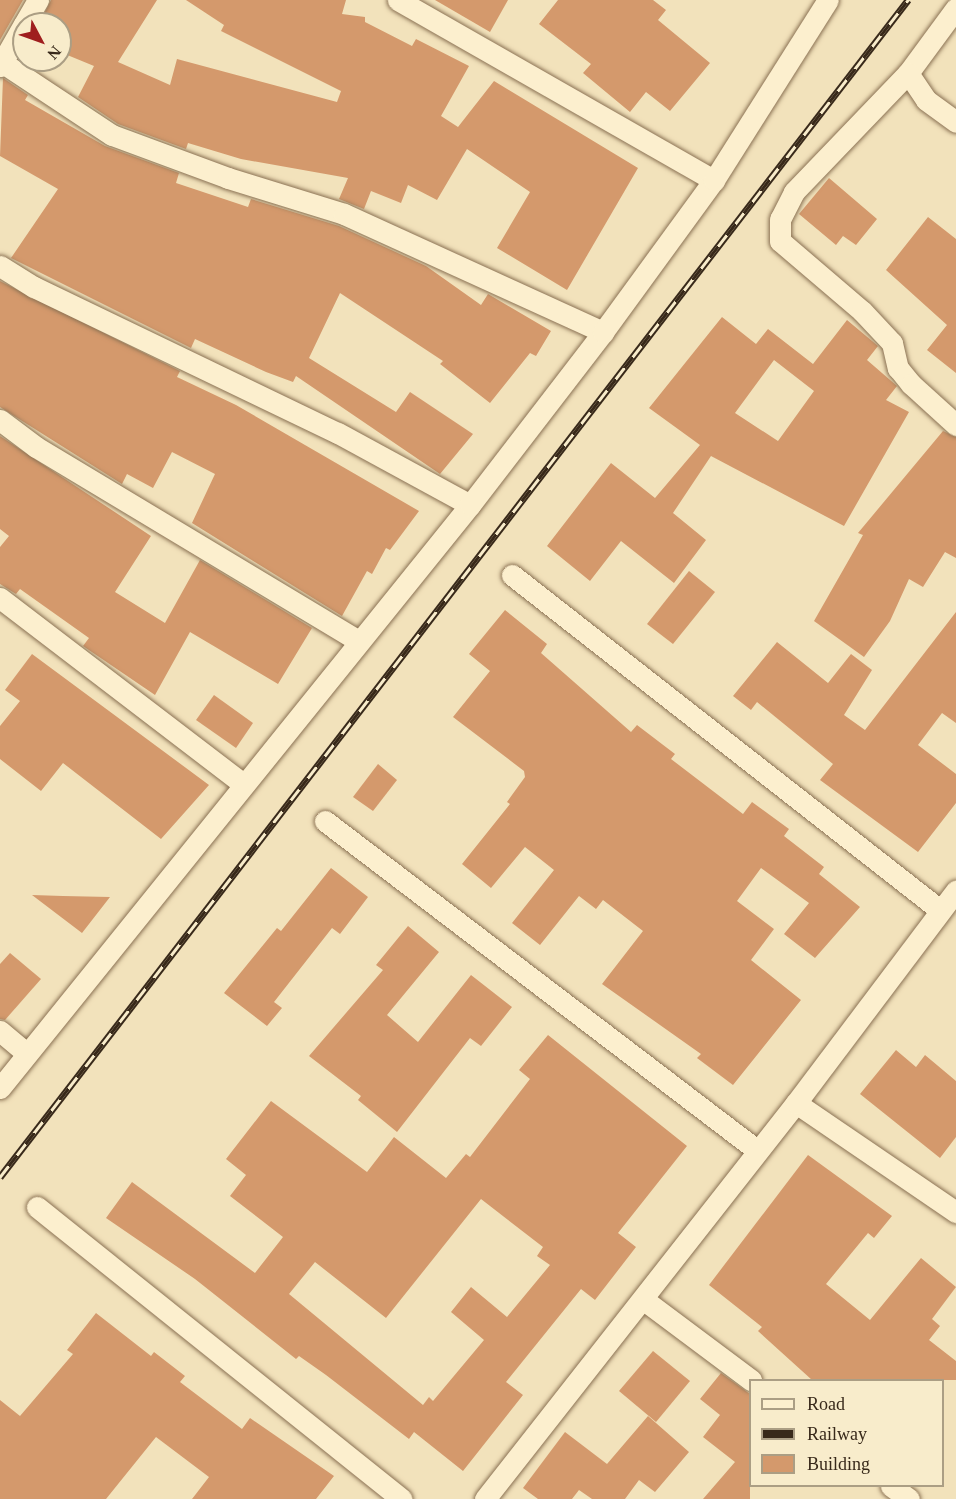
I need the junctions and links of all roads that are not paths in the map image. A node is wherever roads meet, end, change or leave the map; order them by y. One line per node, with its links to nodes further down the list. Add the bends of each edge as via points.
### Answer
1 (399, 0): 8 (street)
2 (828, 0): 8 (street)
3 (956, 8): 6 (street)
4 (12, 44): 5 (street)
5 (1, 63): 10 (street, via 112,135 228,178 344,214)
6 (908, 73): 7 (street, via 926,100); 12 (street, via 794,192 780,219 780,242 862,311 892,343 898,368 911,384)
7 (956, 122)
8 (714, 180): 10 (street)
9 (0, 266): 13 (street, via 34,287 338,433)
10 (603, 332): 13 (street)
11 (0, 420): 16 (street, via 46,453)
12 (956, 425)
13 (470, 505): 16 (street)
14 (512, 575): 20 (street)
15 (0, 598): 17 (street)
16 (357, 640): 17 (street)
17 (243, 784): 22 (street)
18 (325, 820): 25 (street)
19 (956, 891): 20 (street)
20 (940, 910): 24 (street)
21 (0, 1031): 22 (street)
22 (27, 1054): 23 (street)
23 (0, 1088)
24 (796, 1103): 25 (street); 27 (street)
25 (758, 1151): 28 (street)
26 (37, 1207): 32 (street)
27 (956, 1212)
28 (644, 1300): 29 (street); 31 (street)
29 (750, 1379)
30 (894, 1487): 33 (street)
31 (492, 1497)
32 (402, 1499)
33 (909, 1499)

